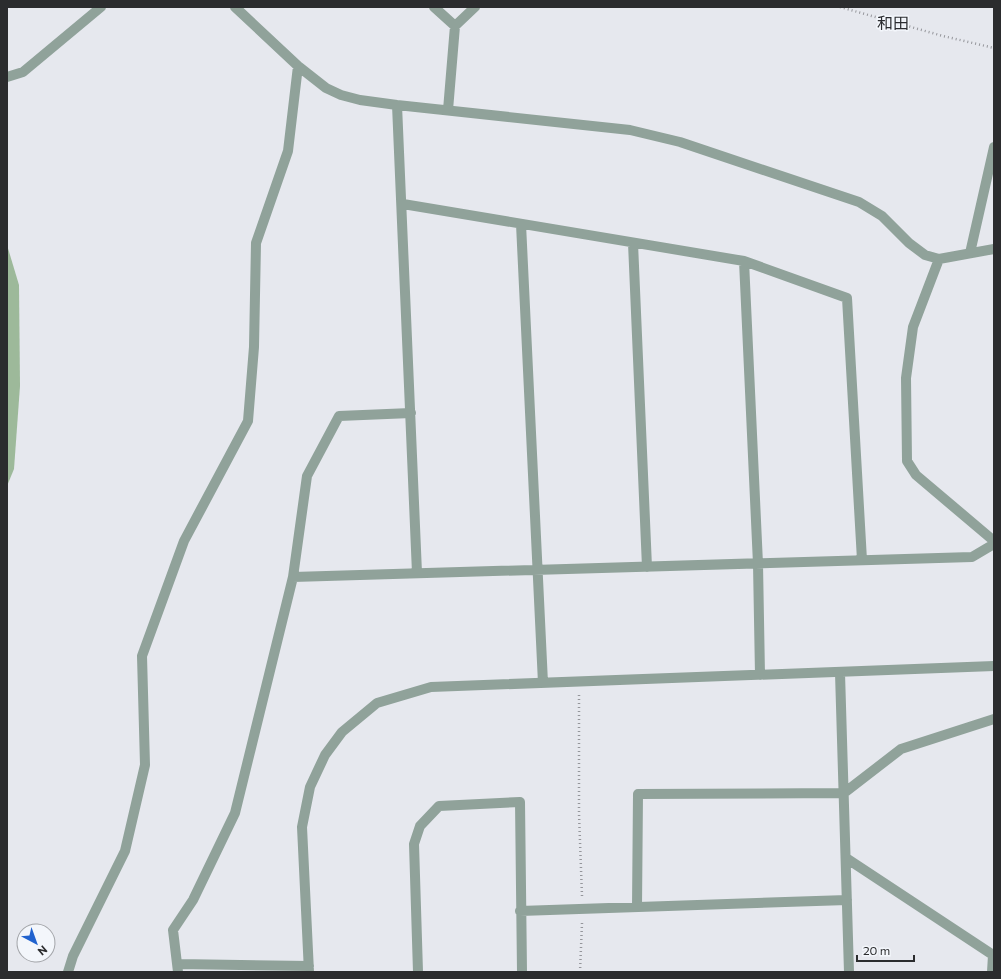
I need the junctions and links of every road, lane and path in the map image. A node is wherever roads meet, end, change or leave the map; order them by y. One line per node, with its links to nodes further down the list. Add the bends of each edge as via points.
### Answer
1 (101, 7): 9 (street, via 23,72)
2 (235, 7): 8 (street)
3 (434, 7): 6 (street)
4 (475, 7): 6 (street)
5 (840, 7): 7 (path)
6 (454, 26): 11 (street)
7 (994, 48)
8 (298, 66): 10 (street, via 326,88 341,95); 43 (street, via 288,151 256,243 254,347 248,421 184,541 142,656 145,765 125,851 73,956)
9 (7, 77)
10 (397, 105): 11 (street); 13 (street)
11 (448, 110): 18 (street, via 630,130 680,142 859,202 882,216 925,255)
12 (994, 147): 17 (street)
13 (402, 204): 14 (street); 20 (street)
14 (521, 224): 15 (street); 26 (street)
15 (633, 243): 19 (street); 25 (street)
16 (994, 249): 17 (street)
17 (970, 253): 18 (street)
18 (939, 259): 21 (street, via 913,327 906,378 907,461 916,475)
19 (744, 262): 23 (street, via 847,298); 24 (street)
20 (411, 413): 27 (street); 28 (street, via 339,416 307,476)
21 (994, 541)
22 (994, 544): 23 (street, via 972,558)
23 (862, 560): 24 (street)
24 (758, 564): 25 (street); 31 (street)
25 (647, 567): 26 (street)
26 (537, 570): 27 (street); 33 (street)
27 (417, 573): 28 (street)
28 (293, 577): 41 (street, via 235,813 193,900 173,930)
29 (994, 666): 30 (street)
30 (840, 673): 31 (street); 35 (street)
31 (760, 675): 32 (street)
32 (579, 682): 33 (street); 39 (path)
33 (543, 683): 42 (street, via 431,687 377,703 342,732 325,755 310,787 302,827)
34 (994, 719): 35 (street, via 901,749)
35 (844, 793): 36 (street); 38 (street, via 638,794)
36 (846, 858): 37 (street); 48 (street, via 993,955)
37 (847, 900): 38 (street); 47 (street)
38 (637, 907): 39 (street)
39 (582, 909): 40 (street); 46 (path)
40 (520, 911): 44 (street, via 520,802 439,806 420,826 414,844); 45 (street)
41 (178, 968): 42 (street)
42 (309, 969)
43 (68, 972)
44 (418, 972)
45 (522, 972)
46 (580, 972)
47 (849, 972)
48 (992, 972)

